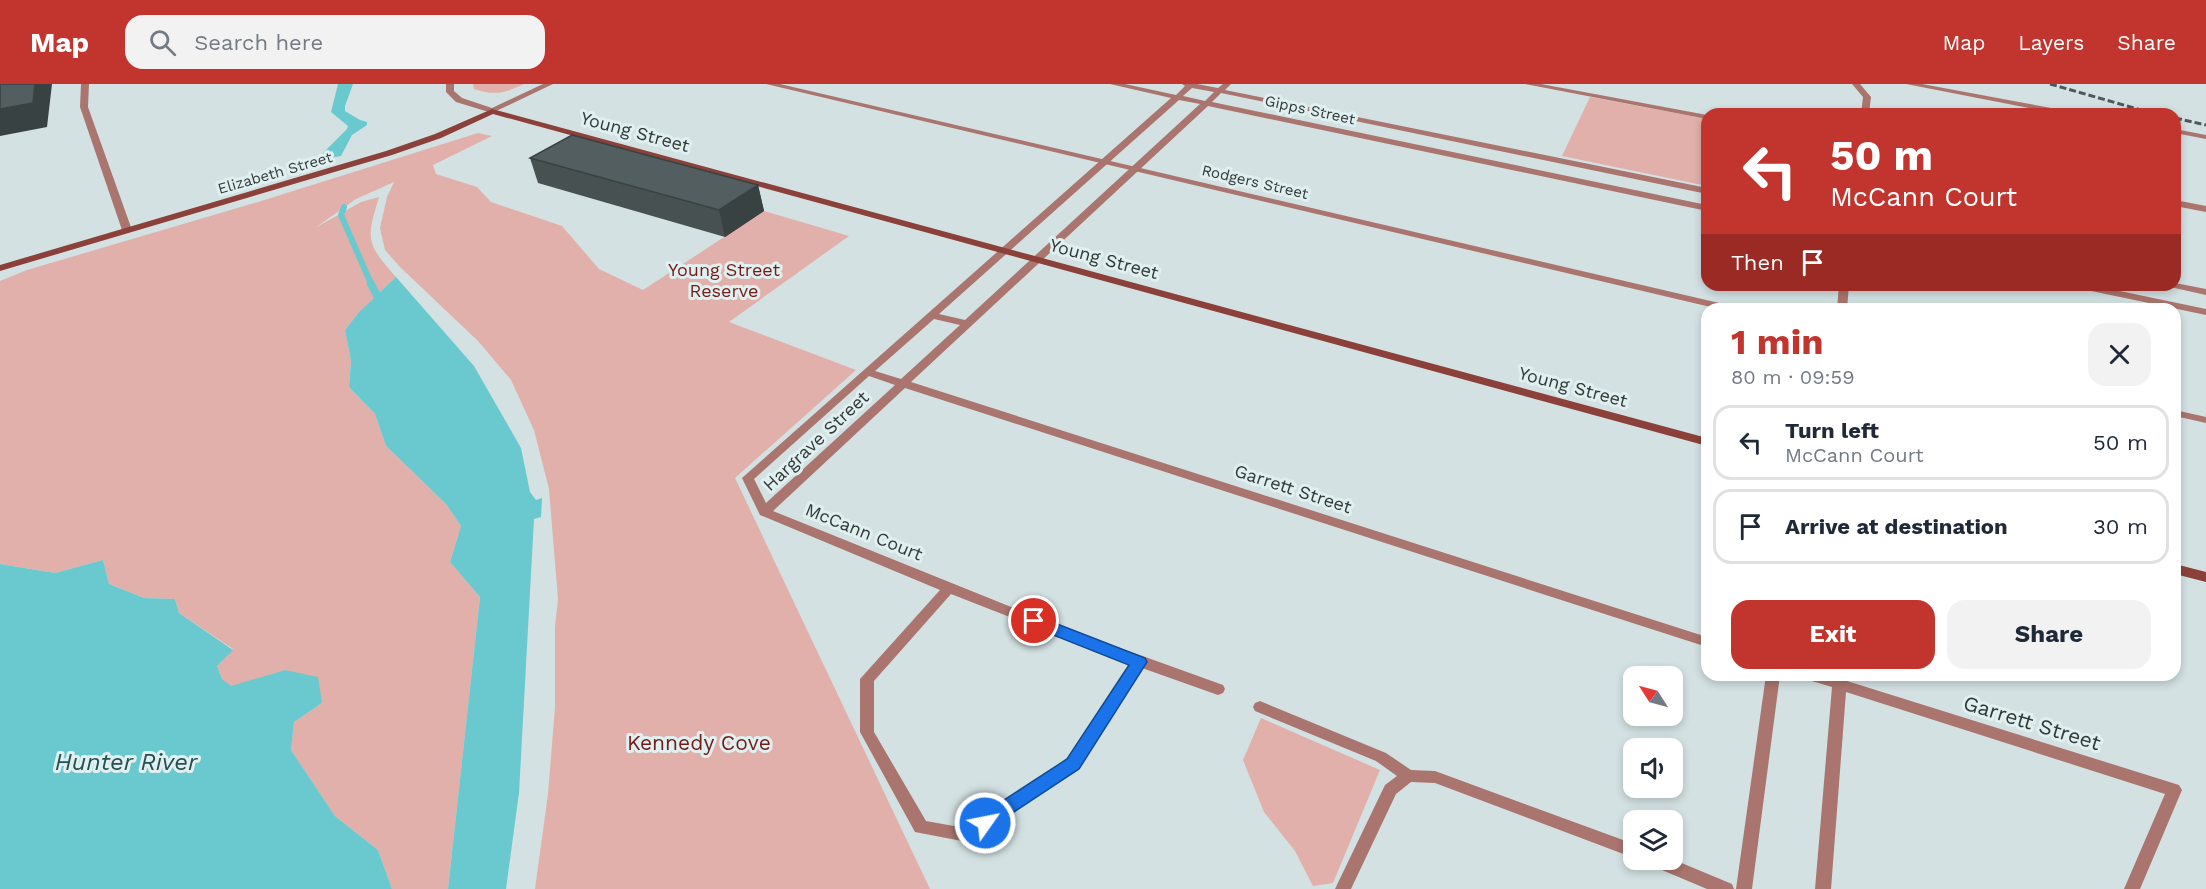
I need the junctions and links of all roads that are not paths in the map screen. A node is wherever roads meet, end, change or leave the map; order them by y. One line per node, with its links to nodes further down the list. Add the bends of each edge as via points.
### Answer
1 (85, 84): 29 (street, via 84,107)
2 (450, 84): 15 (street, via 450,92 459,100)
3 (549, 84): 15 (street, Elizabeth Street)
4 (770, 84): 21 (street, Rodgers Street)
5 (1114, 84): 11 (street, Gipps Street)
6 (1190, 84): 10 (street, Gipps Street); 11 (street, Hargrave Street)
7 (1529, 84): 16 (street)
8 (1856, 84): 13 (street, via 1867,97)
9 (1910, 84): 14 (street)
10 (1223, 87): 12 (street, Hargrave Street); 17 (street, Gipps Street)
11 (1177, 97): 12 (street, Gipps Street); 21 (street, Hargrave Street)
12 (1206, 103): 20 (street, Gipps Street); 23 (street, Hargrave Street)
13 (1866, 108)
14 (2040, 108)
15 (492, 111): 29 (main road, Elizabeth Street, via 389,153); 30 (main road, Young Street)
16 (1701, 116)
17 (1404, 129): 20 (street); 22 (street, Gipps Street)
18 (2181, 132): 19 (street)
19 (2206, 137)
20 (1394, 142): 24 (street, Gipps Street)
21 (1104, 162): 23 (street, Rodgers Street); 30 (street, Hargrave Street)
22 (1596, 168): 24 (street); 25 (street, Gipps Street)
23 (1135, 169): 31 (street, Hargrave Street); 36 (street, Rodgers Street)
24 (1588, 183): 27 (street, Gipps Street)
25 (1701, 189)
26 (2181, 204): 28 (street)
27 (1701, 207)
28 (2206, 209)
29 (127, 230): 32 (main road, Elizabeth Street)
30 (1004, 250): 31 (main road, Young Street); 40 (street, Hargrave Street)
31 (1037, 260): 41 (street, Hargrave Street); 46 (main road, Young Street)
32 (0, 268)
33 (2181, 287): 35 (street)
34 (2121, 291): 37 (street)
35 (2206, 292)
36 (1706, 303)
37 (2170, 303)
38 (2181, 306): 39 (street)
39 (2206, 312)
40 (932, 315): 41 (street); 42 (street, Hargrave Street)
41 (967, 324): 43 (street, Hargrave Street)
42 (867, 372): 43 (street, Garrett Street); 47 (street, Hargrave Street, via 748,478)
43 (903, 383): 47 (street, Hargrave Street); 51 (street, Garrett Street)
44 (2181, 414): 45 (street)
45 (2206, 420)
46 (1701, 440)
47 (764, 512): 50 (street, McCann Court)
48 (2181, 571): 49 (main road)
49 (2206, 578)
50 (949, 588): 52 (street, McCann Court); 52 (street, via 867,679 867,732 921,827 967,834 1073,764)
51 (1701, 640)
52 (1139, 662): 56 (street, McCann Court)
53 (1772, 681): 63 (street)
54 (1840, 681): 64 (street)
55 (1843, 681): 65 (street, Garrett Street, via 2174,790)
56 (1218, 689)
57 (1260, 706): 58 (street, via 1381,757)
58 (1408, 776): 59 (street, via 1435,777); 61 (street, via 1390,790)
59 (1623, 847)
60 (1680, 870): 62 (street)
61 (1343, 889)
62 (1726, 889)
63 (1744, 889)
64 (1823, 889)
65 (2132, 889)

